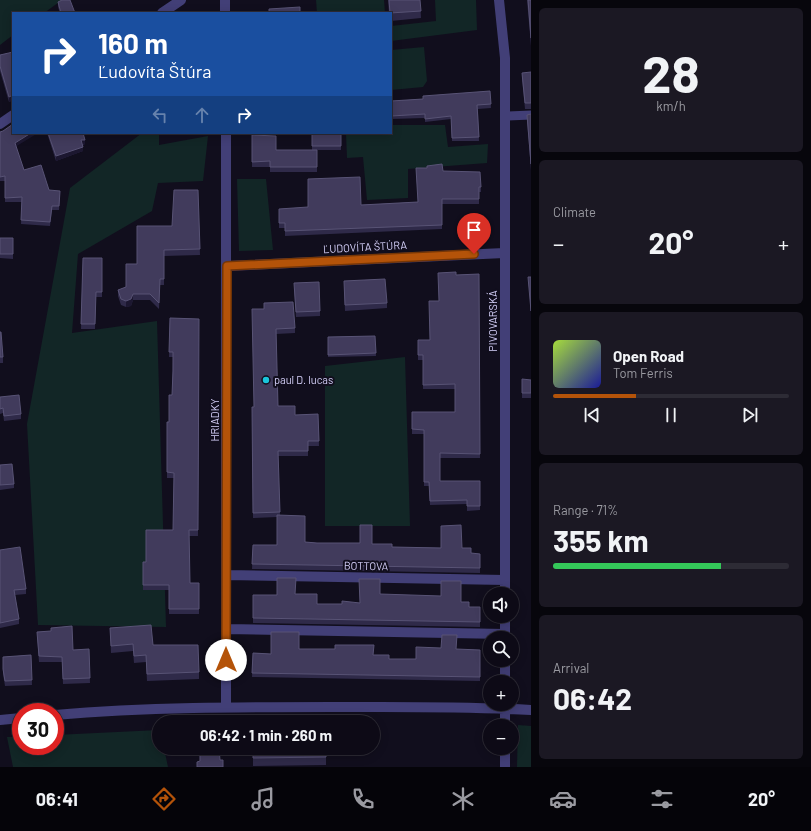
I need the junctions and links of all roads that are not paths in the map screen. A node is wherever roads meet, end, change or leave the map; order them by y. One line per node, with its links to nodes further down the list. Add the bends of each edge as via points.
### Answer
1 (181, 0): 4 (street)
2 (225, 0): 5 (street)
3 (499, 0): 8 (street, PIVOVARSKÁ, via 505,58)
4 (163, 12)
5 (225, 12)
6 (531, 115): 8 (lane)
7 (12, 116): 9 (street)
8 (505, 116): 11 (street, PIVOVARSKÁ)
9 (0, 124)
10 (226, 134): 12 (street, HRIADKY)
11 (504, 253): 12 (street, ĽUDOVÍTA ŠTÚRA); 14 (street, PIVOVARSKÁ)
12 (227, 266): 13 (street, HRIADKY)
13 (226, 575): 14 (street, BOTTOVA); 16 (street, HRIADKY)
14 (505, 580): 15 (street, PIVOVARSKÁ)
15 (505, 587)
16 (226, 629): 17 (street); 19 (street, HRIADKY)
17 (483, 635)
18 (483, 706): 19 (street)
19 (226, 707): 22 (street, via 158,708)
20 (519, 708): 21 (street)
21 (531, 710)
22 (64, 714)
23 (12, 719): 24 (street)
24 (0, 720)
25 (505, 755): 26 (street)
26 (505, 767)

